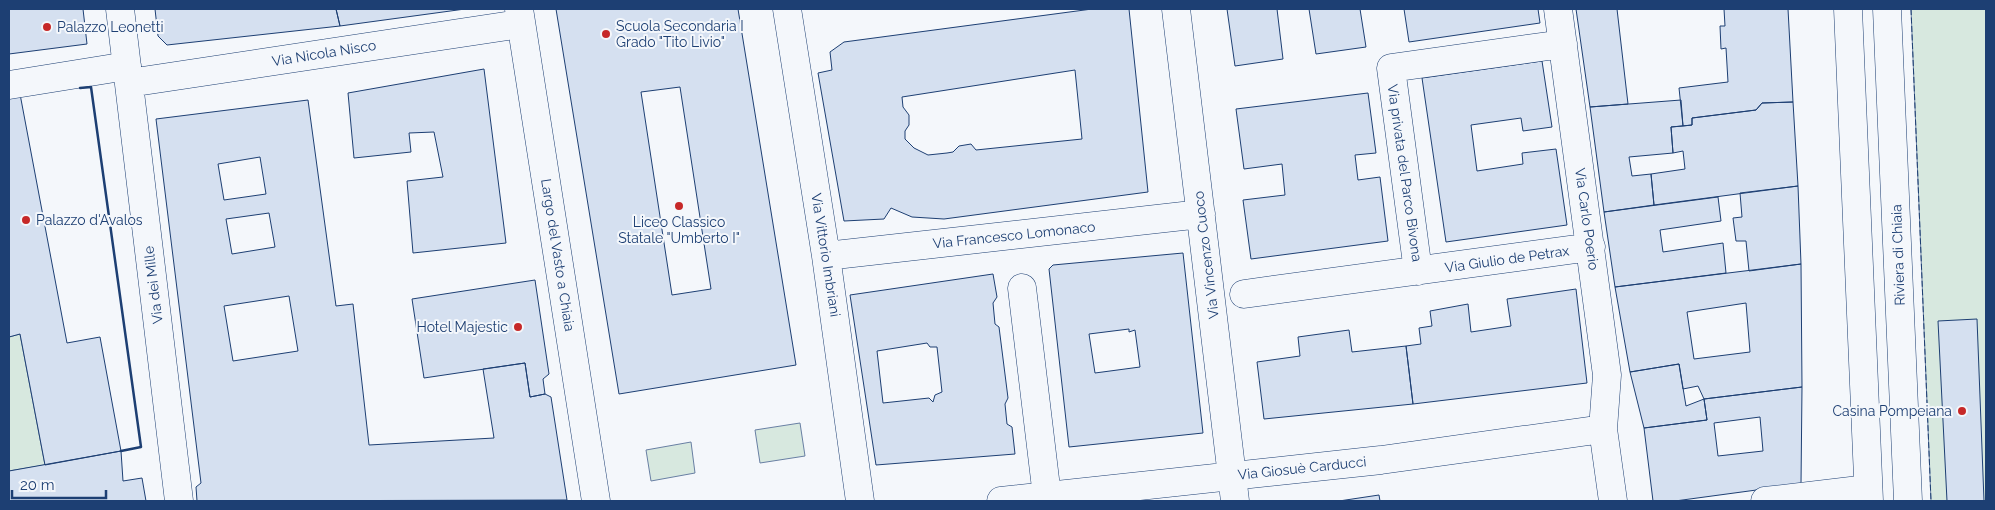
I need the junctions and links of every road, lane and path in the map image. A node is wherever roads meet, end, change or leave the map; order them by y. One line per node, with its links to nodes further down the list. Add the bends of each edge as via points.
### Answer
1 (120, 9): 9 (street, Via dei Mille)
2 (787, 9): 13 (street, Via Vittorio Imbriani)
3 (1176, 9): 11 (street, Via Vincenzo Cuoco)
4 (1558, 9): 8 (street, Via Carlo Poerio)
5 (1848, 9): 19 (street)
6 (1888, 9): 27 (street, Riviera di Chiaia)
7 (519, 16): 9 (street, Via Nicola Nisco); 22 (street, Largo del Vasto a Chiaia)
8 (1563, 44): 12 (street, Via Carlo Poerio); 14 (street, Via privata del Parco Bivona, via 1391,68)
9 (128, 75): 10 (street, Via Nicola Nisco); 21 (street, Via dei Mille)
10 (9, 86)
11 (1201, 214): 13 (street, Via Francesco Lomonaco); 18 (street, Via Vincenzo Cuoco)
12 (1591, 247): 14 (street, Via Giulio de Petrax); 17 (street, Via Carlo Poerio, via 1607,374)
13 (826, 256): 23 (street, Via Vittorio Imbriani)
14 (1418, 271): 16 (street, Via Giulio de Petrax)
15 (1022, 288): 20 (street)
16 (1244, 294)
17 (1603, 429): 18 (street, Via Giosuè Carducci, via 1399,458); 25 (street, Via Carlo Poerio)
18 (1234, 488): 20 (street, Via Giosuè Carducci)
19 (1869, 495): 26 (street)
20 (1047, 496): 24 (street, Via Giosuè Carducci)
21 (180, 501)
22 (596, 501)
23 (860, 501)
24 (1001, 501)
25 (1613, 501)
26 (1765, 501)
27 (1908, 501)

